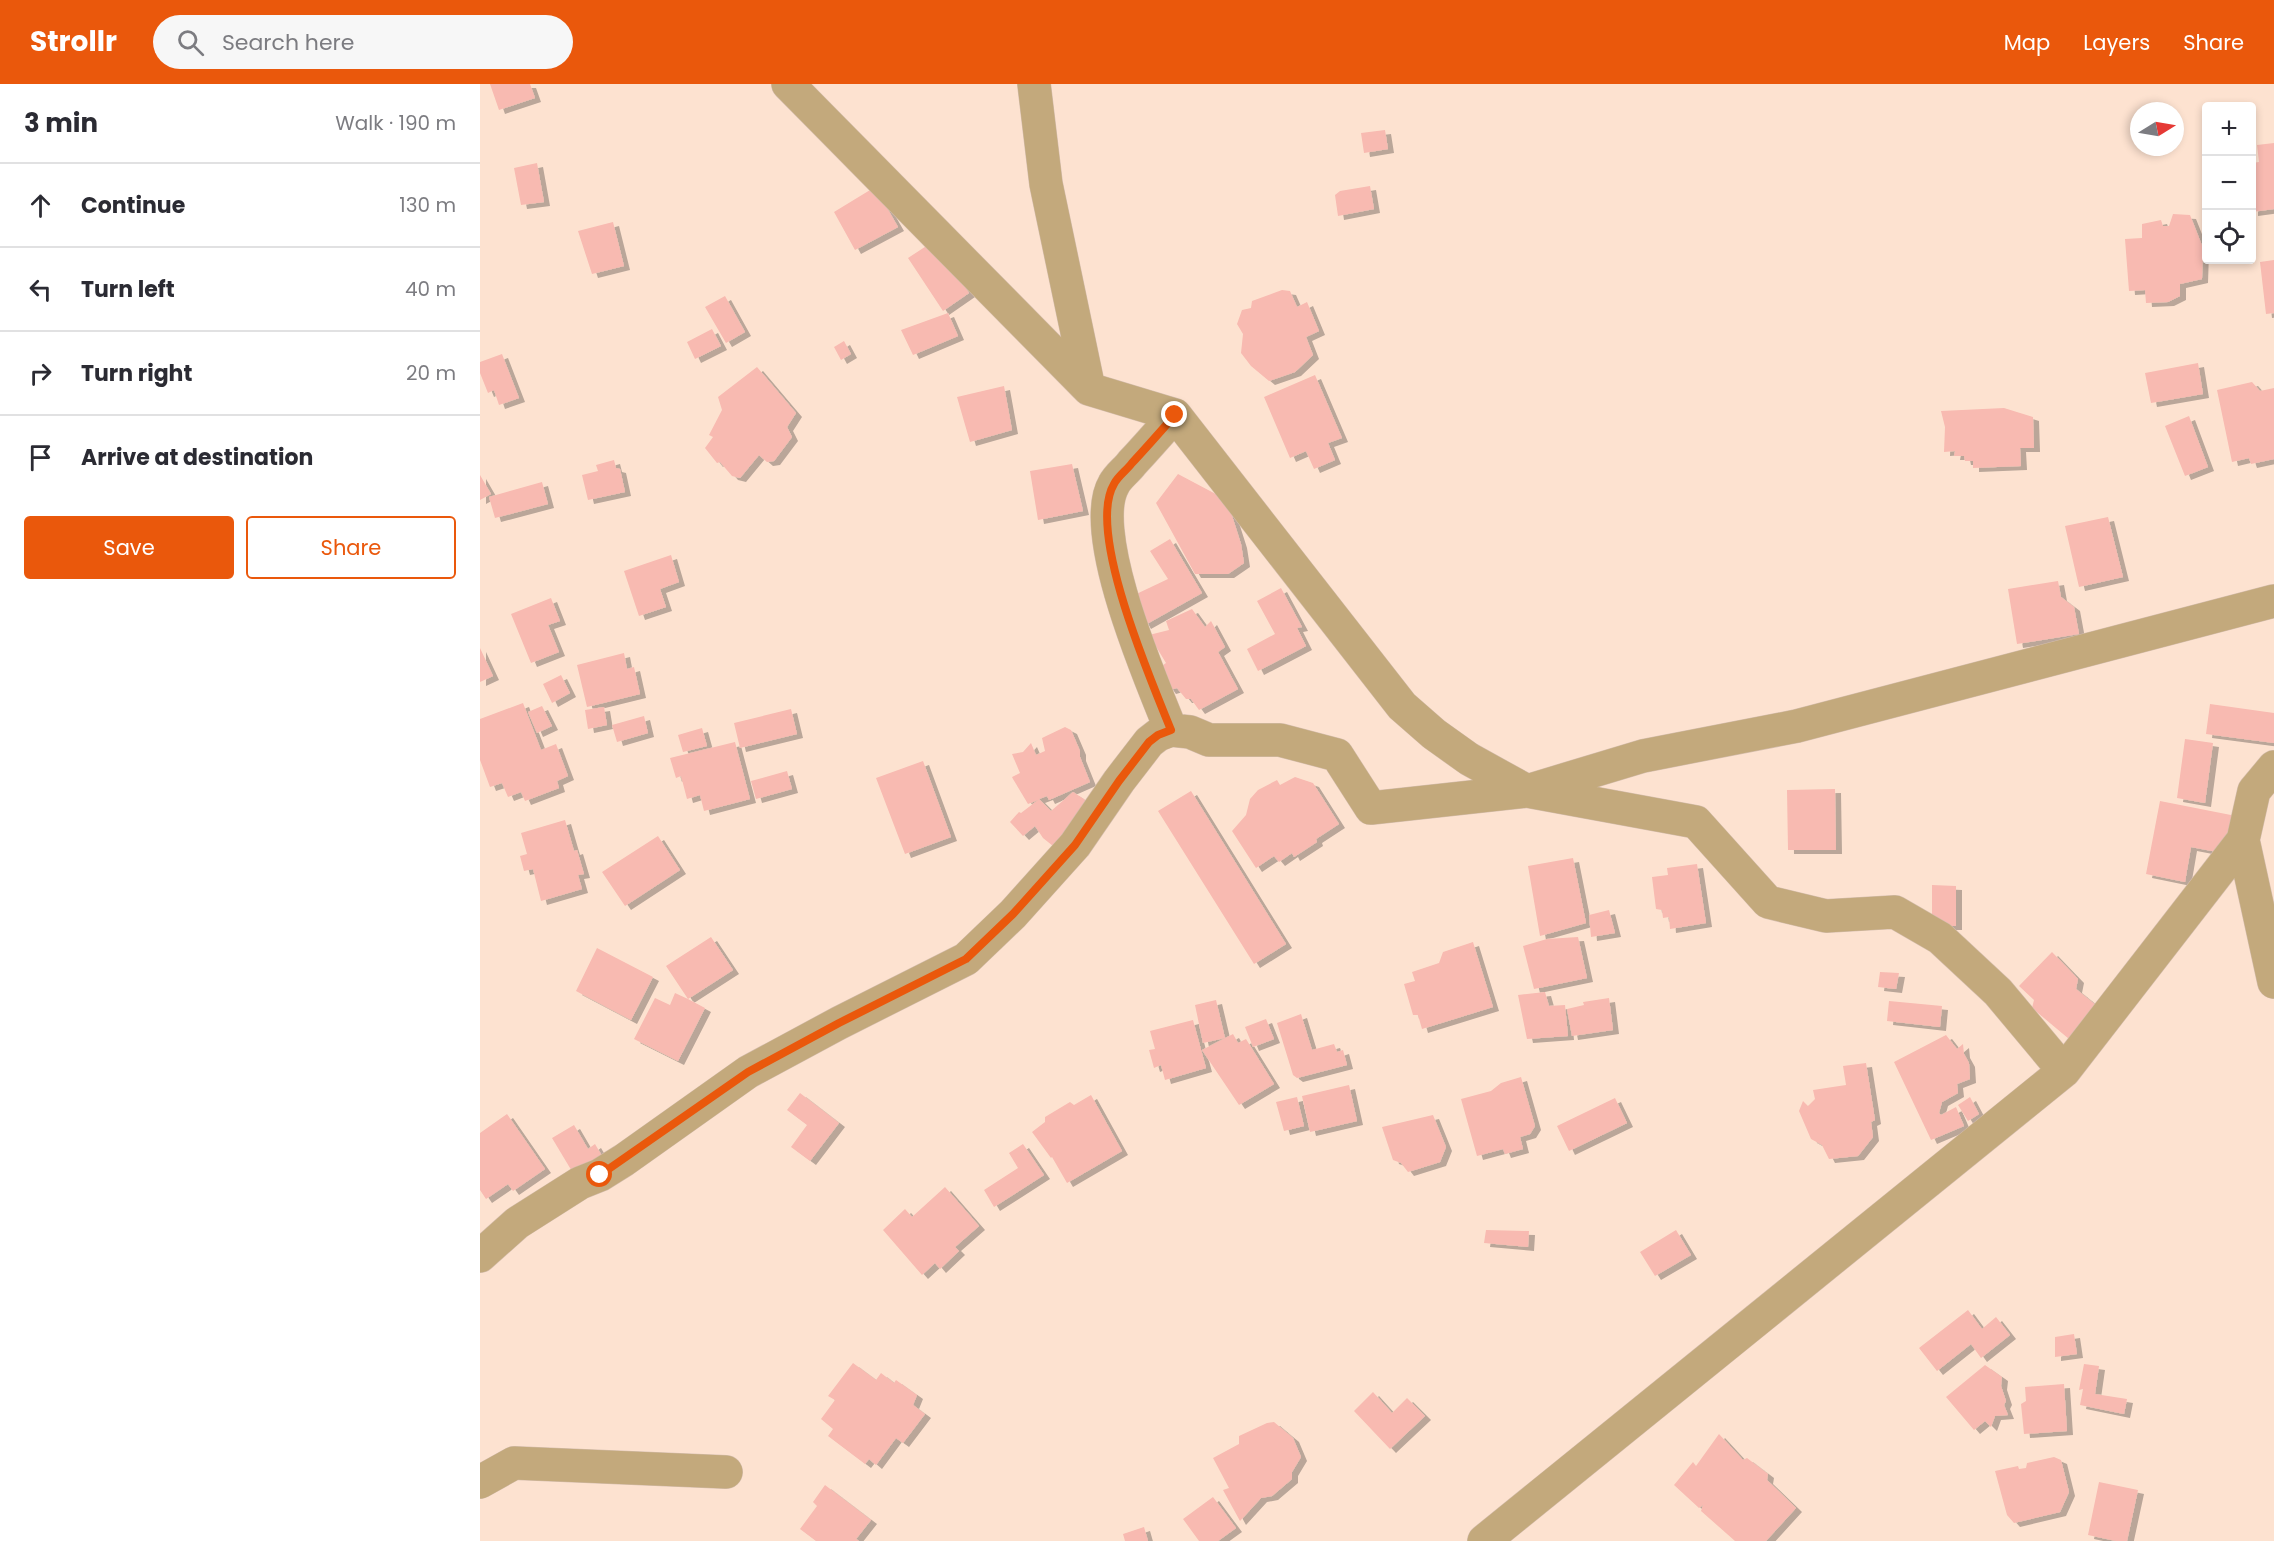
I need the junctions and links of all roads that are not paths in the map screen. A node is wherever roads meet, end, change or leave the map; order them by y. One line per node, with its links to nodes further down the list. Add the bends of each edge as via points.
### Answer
1 (788, 84): 3 (street)
2 (1034, 84): 3 (street, via 1046,184)
3 (1089, 388): 4 (street)
4 (1175, 415): 6 (street, via 1114,484 1108,502 1115,571 1137,644); 8 (street, via 1402,706 1469,759)
5 (2274, 601): 8 (street, via 1797,726 1643,756)
6 (1171, 730): 8 (street, via 1209,740 1280,740 1337,755 1371,808); 12 (street, via 1149,742 1075,845 966,959 748,1072 624,1160 517,1223)
7 (2274, 767): 9 (street, via 2254,791)
8 (1527, 791): 11 (street, via 1696,822 1767,902 1826,916 1895,912 1940,938 1998,992)
9 (2243, 840): 10 (street); 11 (street)
10 (2274, 982)
11 (2064, 1071): 15 (street)
12 (480, 1256)
13 (726, 1472): 14 (street, via 514,1463)
14 (480, 1482)
15 (1484, 1541)

